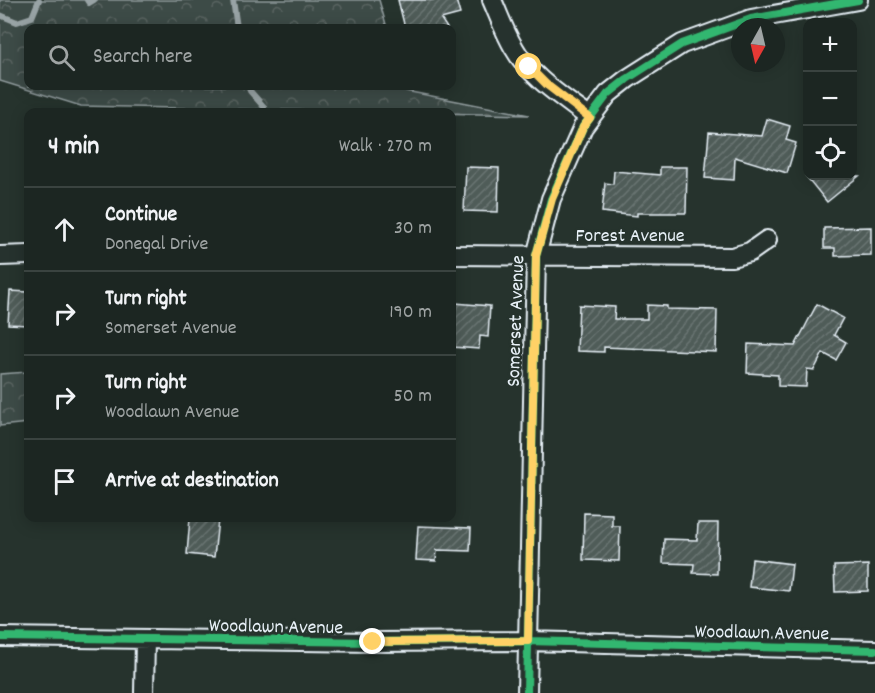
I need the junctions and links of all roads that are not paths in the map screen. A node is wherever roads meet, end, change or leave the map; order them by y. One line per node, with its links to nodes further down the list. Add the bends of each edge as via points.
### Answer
1 (492, 0): 4 (street, via 514,49 547,85)
2 (858, 0): 3 (street, Somerset Avenue)
3 (810, 4): 4 (street, Somerset Avenue, via 751,19 682,44 608,94)
4 (590, 118): 9 (street, Somerset Avenue, via 552,199)
5 (767, 240): 9 (street, Forest Avenue, via 750,252 732,257)
6 (24, 255): 8 (street)
7 (456, 255): 9 (street, Forest Avenue)
8 (0, 256)
9 (536, 256): 12 (street, Somerset Avenue)
10 (0, 637): 11 (street, Woodlawn Avenue)
11 (145, 639): 12 (street, Woodlawn Avenue); 14 (street)
12 (528, 641): 13 (street, Woodlawn Avenue); 15 (street, Somerset Avenue)
13 (875, 650)
14 (144, 693)
15 (528, 693)

